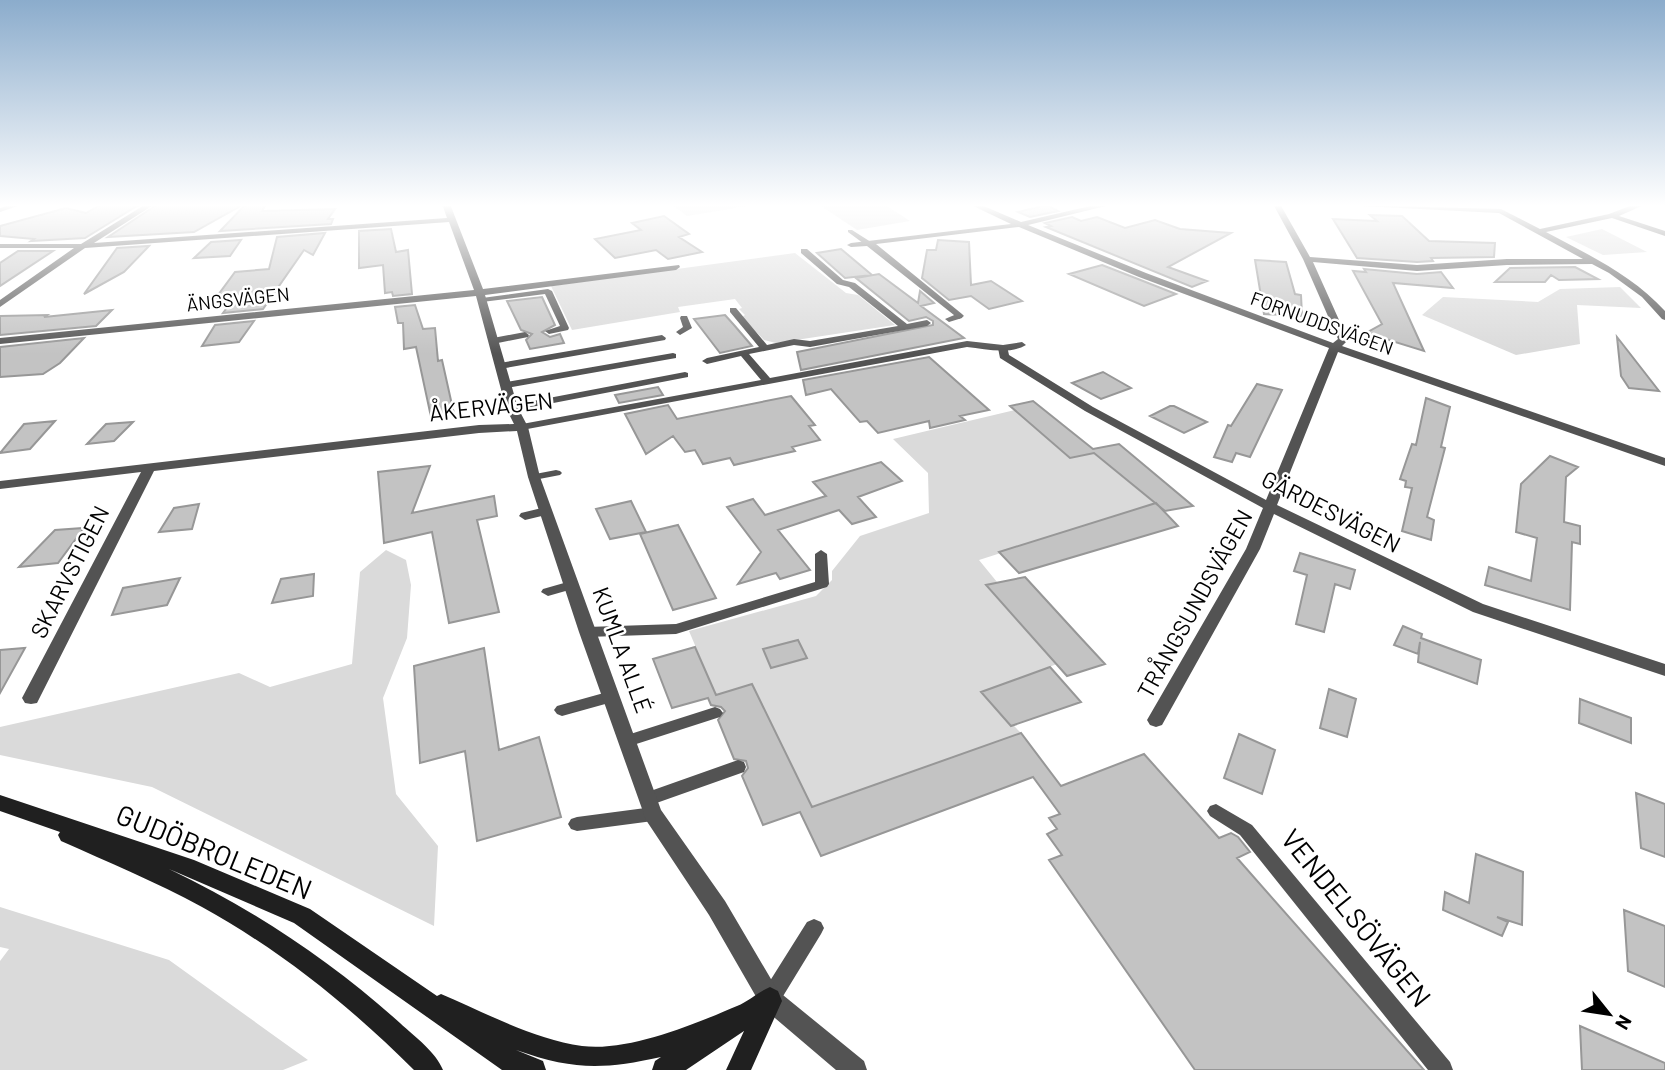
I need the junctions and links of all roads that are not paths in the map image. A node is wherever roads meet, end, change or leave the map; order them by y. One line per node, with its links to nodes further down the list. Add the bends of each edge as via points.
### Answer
1 (72, 254): 12 (street)
2 (464, 254): 11 (street, KUMLA ALLÉ)
3 (807, 254): 19 (lane)
4 (882, 254): 14 (street)
5 (1087, 254): 27 (street, FORNUDDSVÄGEN)
6 (1304, 254): 8 (street, TRÅNGSUNDSVÄGEN)
7 (1581, 254): 9 (street)
8 (1307, 259): 9 (street, via 1417,268); 27 (street, TRÅNGSUNDSVÄGEN, via 1343,340)
9 (1593, 261): 15 (street, via 1645,295)
10 (676, 267): 11 (street)
11 (481, 296): 20 (lane, via 548,291 565,328); 24 (street, ÄNGSVÄGEN); 25 (street, KUMLA ALLÉ)
12 (0, 304)
13 (733, 310): 29 (lane)
14 (959, 316): 17 (lane)
15 (1665, 317)
16 (684, 318): 21 (lane, via 688,328)
17 (949, 319)
18 (927, 323): 19 (lane)
19 (904, 326): 29 (lane)
20 (549, 331)
21 (680, 332)
22 (525, 335): 25 (lane)
23 (662, 338): 33 (lane)
24 (0, 341)
25 (493, 341): 33 (street, KUMLA ALLÉ)
26 (1022, 345): 28 (lane)
27 (1335, 347): 39 (street, FORNUDDSVÄGEN); 44 (street, TRÅNGSUNDSVÄGEN)
28 (1003, 348): 35 (lane, ÅKERVÄGEN, via 982,343); 44 (street, GÄRDESVÄGEN, via 1004,356 1088,409)
29 (765, 349): 30 (lane)
30 (743, 353): 32 (lane); 35 (lane)
31 (673, 356): 36 (lane)
32 (707, 361)
33 (500, 366): 36 (street, KUMLA ALLÉ)
34 (685, 375): 37 (lane)
35 (768, 382): 38 (lane, ÅKERVÄGEN)
36 (506, 385): 37 (street, KUMLA ALLÉ)
37 (512, 408): 38 (street, KUMLA ALLÉ)
38 (522, 427): 40 (street, ÅKERVÄGEN); 42 (street, KUMLA ALLÉ)
39 (1665, 462)
40 (150, 467): 43 (street, ÅKERVÄGEN); 53 (street, SKARVSTIGEN)
41 (556, 473): 42 (lane)
42 (534, 477): 45 (street, KUMLA ALLÉ)
43 (0, 485)
44 (1272, 508): 51 (street, GÄRDESVÄGEN, via 1478,608); 56 (street, TRÅNGSUNDSVÄGEN)
45 (546, 511): 46 (lane); 48 (street, KUMLA ALLÉ)
46 (525, 516)
47 (821, 554): 50 (lane, via 822,584 676,629)
48 (571, 585): 49 (lane); 50 (street, KUMLA ALLÉ)
49 (548, 592)
50 (587, 632): 52 (street, KUMLA ALLÉ)
51 (1665, 670)
52 (611, 697): 54 (lane); 57 (street, KUMLA ALLÉ)
53 (31, 698)
54 (562, 710)
55 (715, 713): 57 (lane)
56 (1156, 720)
57 (626, 741): 60 (street, KUMLA ALLÉ)
58 (738, 767): 60 (lane)
59 (0, 803): 64 (main road, GUDÖBROLEDEN, via 194,869 302,916); 67 (main road, GUDÖBROLEDEN, via 178,884 274,940 388,1026)
60 (651, 806): 62 (lane); 65 (street, KUMLA ALLÉ)
61 (1216, 811): 72 (lane, VENDELSÖVÄGEN, via 1246,830)
62 (577, 824)
63 (814, 928): 65 (lane)
64 (417, 997): 66 (main road, via 527,1043 585,1059 618,1056); 68 (main road, GUDÖBROLEDEN, via 515,1064)
65 (770, 999): 66 (main road); 70 (main road); 71 (street)
66 (748, 1014): 69 (main road)
67 (430, 1070)
68 (534, 1070)
69 (664, 1070)
70 (738, 1070)
71 (855, 1070)
72 (1442, 1070)

